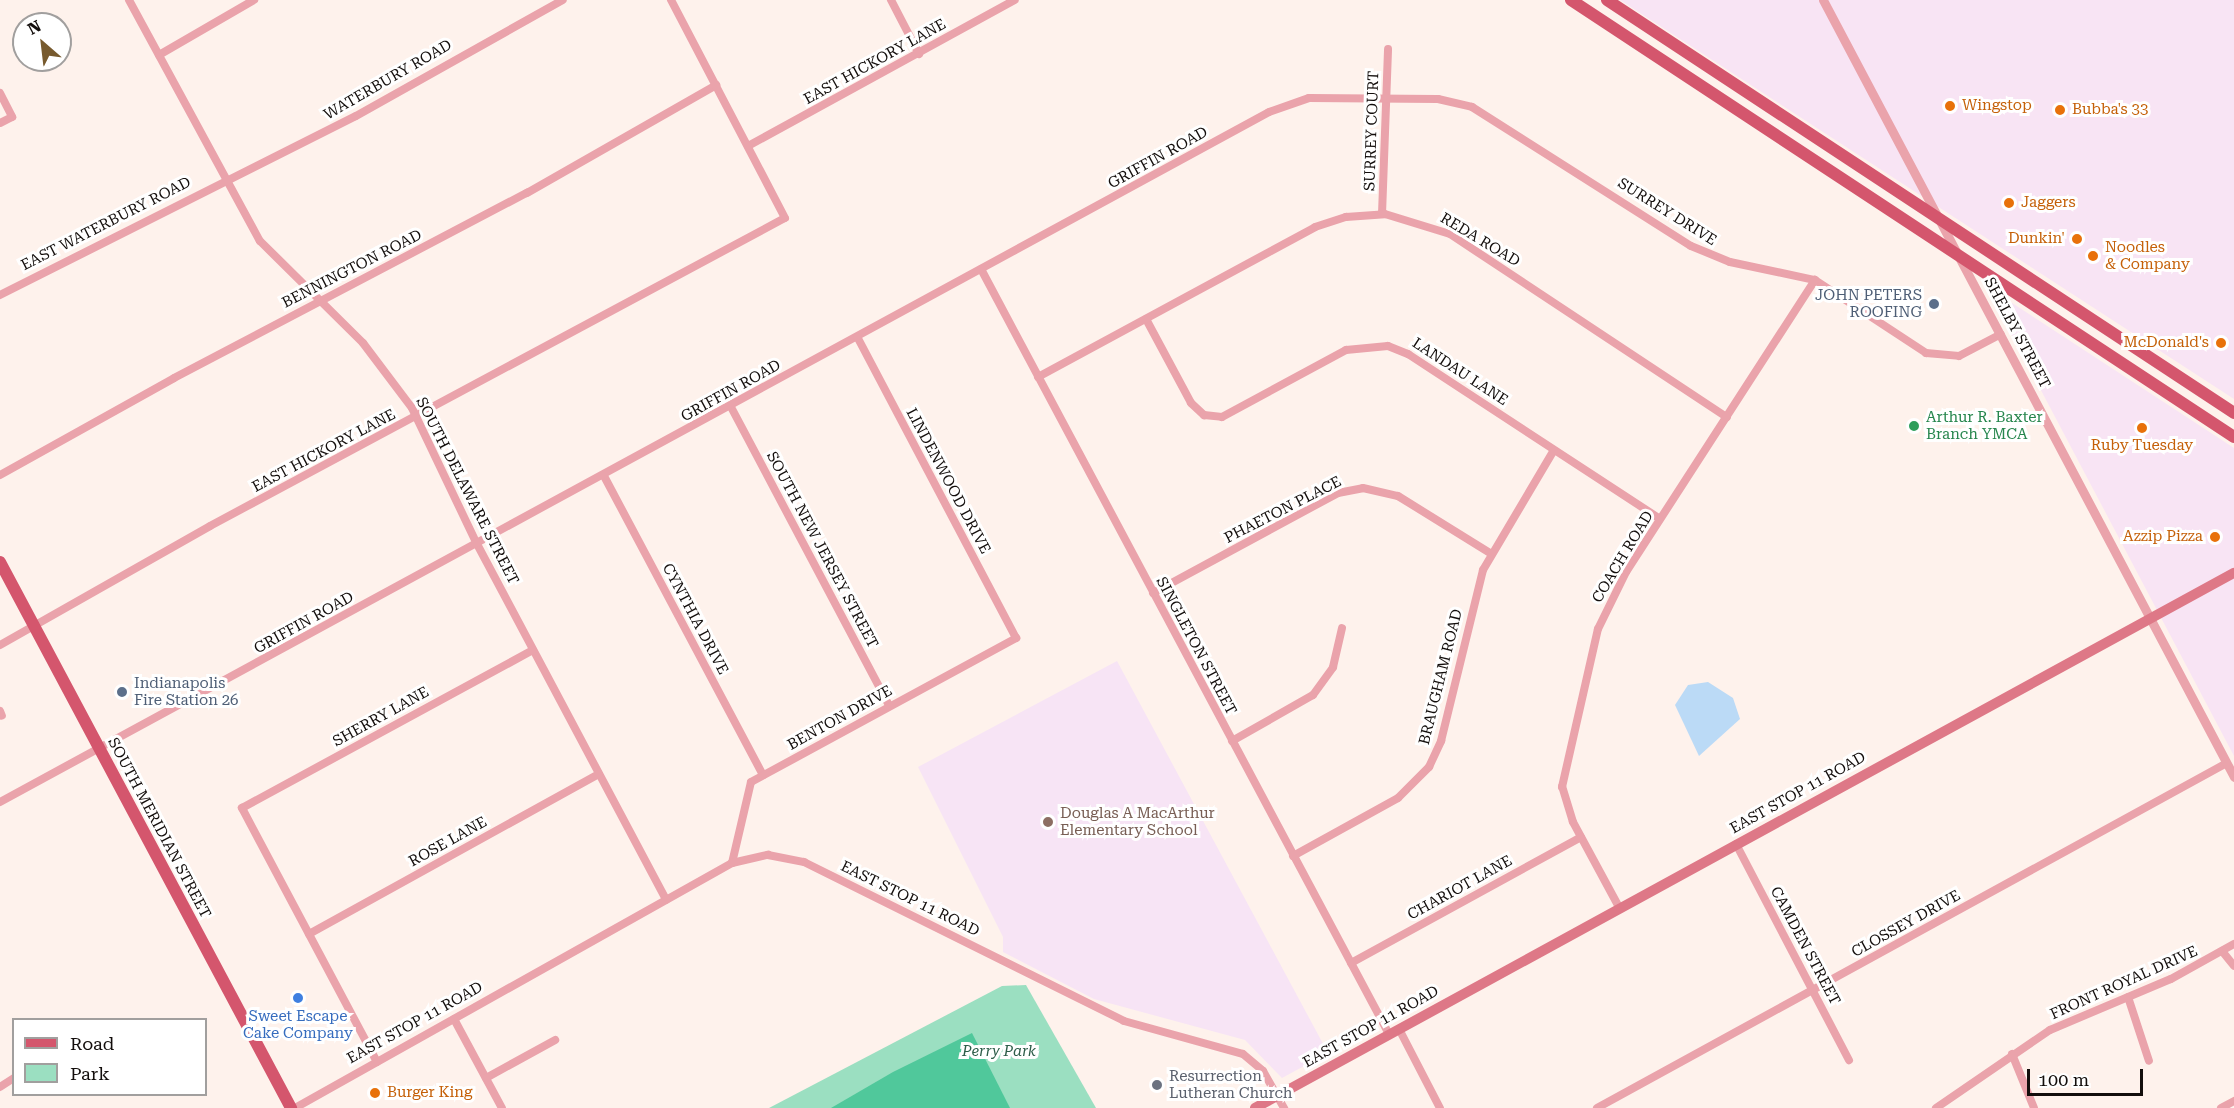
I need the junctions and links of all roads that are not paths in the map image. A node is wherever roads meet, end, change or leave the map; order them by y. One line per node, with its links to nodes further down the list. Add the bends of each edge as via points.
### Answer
1 (129, 0): 12 (street, SOUTH DELAWARE STREET)
2 (254, 0): 12 (street)
3 (563, 0): 18 (street, WATERBURY ROAD, via 356,116)
4 (670, 0): 13 (street)
5 (891, 0): 11 (street)
6 (1015, 0): 11 (street, EAST HICKORY LANE)
7 (1571, 0): 21 (main road)
8 (1607, 0): 20 (main road)
9 (1822, 0): 20 (street, SHELBY STREET)
10 (1388, 49): 15 (street, SURREY COURT)
11 (919, 54): 17 (street, EAST HICKORY LANE)
12 (159, 55): 18 (street, SOUTH DELAWARE STREET)
13 (716, 86): 17 (street); 25 (street, BENNINGTON ROAD, via 527,194)
14 (0, 93): 16 (street, via 12,117)
15 (1386, 98): 19 (street, SURREY COURT); 22 (street, GRIFFIN ROAD, via 1323,96 1275,109); 23 (street, SURREY DRIVE, via 1445,100 1482,111 1691,246 1730,262)
16 (0, 123)
17 (748, 146): 32 (street, EAST HICKORY LANE, via 785,218)
18 (225, 178): 24 (street, EAST WATERBURY ROAD); 25 (street, SOUTH DELAWARE STREET, via 265,248)
19 (1382, 214): 26 (street, REDA ROAD, via 1316,227); 33 (street, REDA ROAD, via 1450,234)
20 (1937, 216): 21 (street, SHELBY STREET); 31 (main road)
21 (1957, 253): 27 (street, SHELBY STREET); 34 (main road)
22 (981, 269): 28 (street, GRIFFIN ROAD); 29 (street, SINGLETON STREET)
23 (1815, 280): 27 (street, SURREY DRIVE, via 1937,356 1966,353); 33 (street, COACH ROAD)
24 (0, 295)
25 (320, 301): 32 (street, SOUTH DELAWARE STREET, via 370,351); 36 (street, BENNINGTON ROAD)
26 (1146, 319): 29 (street, REDA ROAD); 35 (street, LANDAU LANE, via 1191,403 1204,416 1222,417 1346,350 1381,345 1408,354)
27 (2001, 334): 44 (street, SHELBY STREET)
28 (857, 337): 30 (street, GRIFFIN ROAD); 47 (street, LINDENWOOD DRIVE)
29 (1038, 377): 43 (street, SINGLETON STREET)
30 (731, 406): 37 (street, GRIFFIN ROAD); 50 (street, SOUTH NEW JERSEY STREET)
31 (2234, 413)
32 (417, 417): 39 (street, SOUTH DELAWARE STREET); 45 (street, EAST HICKORY LANE, via 210,526)
33 (1727, 417): 38 (street, COACH ROAD)
34 (2234, 437)
35 (1554, 450): 38 (street, LANDAU LANE); 40 (street, BRAUGHAM ROAD)
36 (0, 476)
37 (604, 476): 39 (street, GRIFFIN ROAD); 55 (street, CYNTHIA DRIVE)
38 (1660, 519): 58 (street, COACH ROAD, via 1613,594 1594,643 1562,787)
39 (477, 544): 49 (street, SOUTH DELAWARE STREET); 52 (street, GRIFFIN ROAD)
40 (1490, 554): 43 (street, PHAETON PLACE, via 1398,496 1363,488 1338,493); 60 (street, BRAUGHAM ROAD, via 1441,741 1429,767 1398,798)
41 (0, 562): 45 (main road, SOUTH MERIDIAN STREET)
42 (2234, 573): 44 (main road, EAST STOP 11 ROAD)
43 (1153, 593): 51 (street, SINGLETON STREET)
44 (2152, 617): 53 (street, SHELBY STREET); 59 (main road, EAST STOP 11 ROAD)
45 (35, 627): 48 (street, EAST HICKORY LANE); 52 (main road, SOUTH MERIDIAN STREET)
46 (1342, 628): 51 (street, via 1332,667 1313,695)
47 (1016, 638): 50 (street, BENTON DRIVE)
48 (0, 645)
49 (533, 650): 54 (street, SOUTH DELAWARE STREET); 64 (street, SHERRY LANE, via 242,808)
50 (889, 706): 55 (street, BENTON DRIVE)
51 (1232, 741): 60 (street, SINGLETON STREET)
52 (98, 746): 57 (street, GRIFFIN ROAD); 81 (main road, SOUTH MERIDIAN STREET)
53 (2227, 763): 56 (street, SHELBY STREET); 69 (street, CLOSSEY DRIVE)
54 (599, 774): 62 (street, SOUTH DELAWARE STREET); 64 (street, ROSE LANE)
55 (763, 775): 61 (street, BENTON DRIVE, via 751,782)
56 (2234, 777)
57 (0, 802)
58 (1581, 837): 63 (street, COACH ROAD); 67 (street, CHARIOT LANE)
59 (1736, 844): 63 (main road, EAST STOP 11 ROAD); 69 (street, CAMDEN STREET)
60 (1293, 856): 67 (street, SINGLETON STREET)
61 (732, 863): 62 (street, EAST STOP 11 ROAD); 79 (street, EAST STOP 11 ROAD, via 768,855 800,861 1124,1021 1240,1052 1261,1068)
62 (666, 900): 71 (street, EAST STOP 11 ROAD)
63 (1620, 909): 72 (main road, EAST STOP 11 ROAD)
64 (309, 934): 77 (street)
65 (2234, 944): 66 (street, FRONT ROYAL DRIVE)
66 (2222, 951): 68 (street); 70 (street, FRONT ROYAL DRIVE)
67 (1351, 963): 72 (street, SINGLETON STREET)
68 (2234, 966)
69 (1813, 990): 75 (street, CAMDEN STREET); 86 (street, CLOSSEY DRIVE)
70 (2128, 996): 74 (street, FRONT ROYAL DRIVE, via 2066,1022); 76 (street)
71 (454, 1018): 77 (street, EAST STOP 11 ROAD); 78 (street)
72 (1394, 1032): 79 (main road, EAST STOP 11 ROAD); 85 (street, SINGLETON STREET)
73 (555, 1040): 78 (street)
74 (2012, 1054): 87 (street, FRONT ROYAL DRIVE); 88 (street)
75 (1849, 1060)
76 (2149, 1061)
77 (378, 1062): 81 (street, EAST STOP 11 ROAD)
78 (486, 1078): 82 (street)
79 (1278, 1095): 83 (main road); 84 (street)
80 (2234, 1101): 89 (street)
81 (293, 1108)
82 (502, 1108)
83 (1255, 1108)
84 (1284, 1108)
85 (1440, 1108)
86 (1597, 1108)
87 (1936, 1108)
88 (2034, 1108)
89 (2221, 1108)

